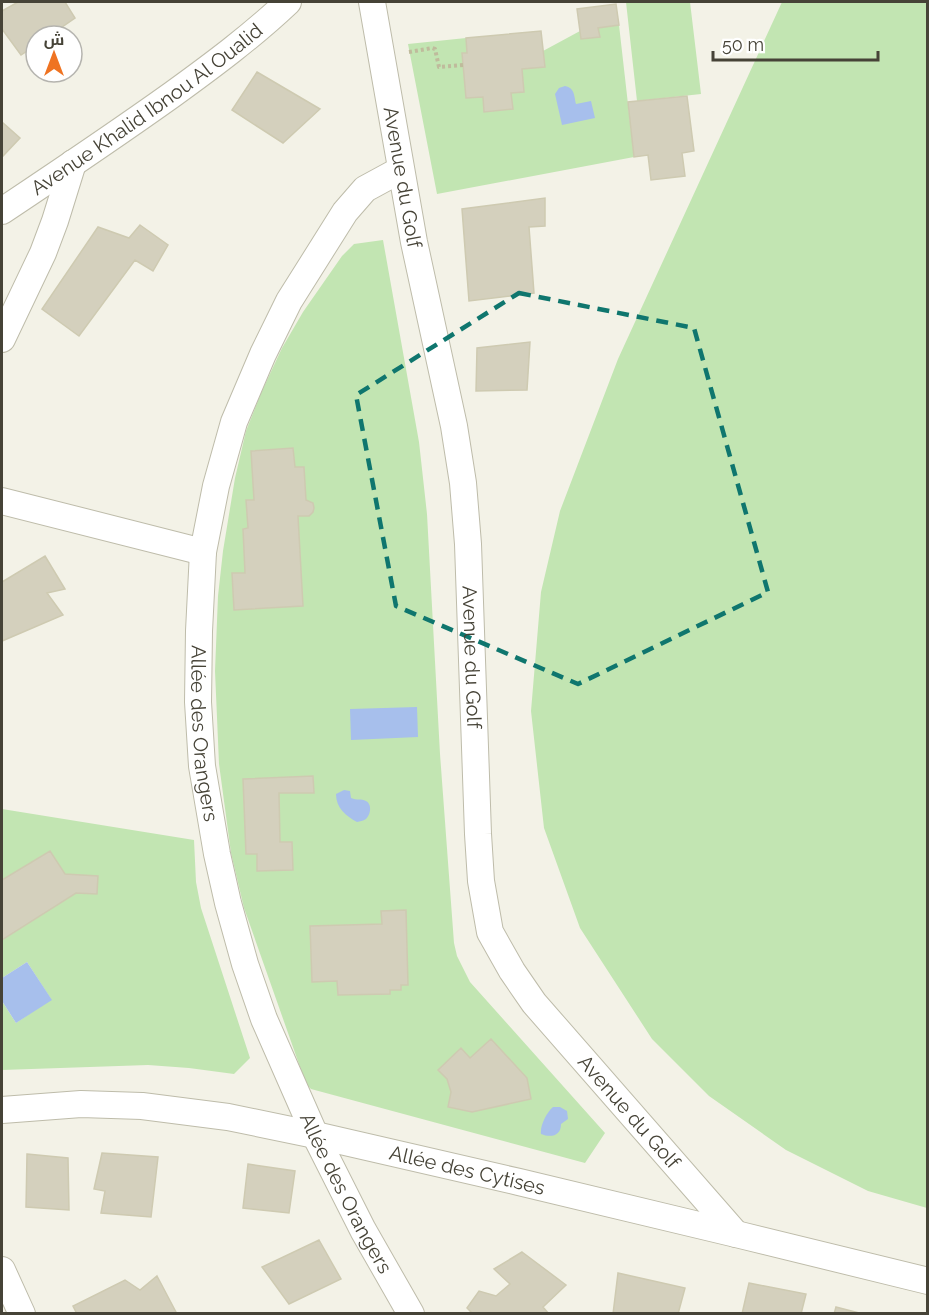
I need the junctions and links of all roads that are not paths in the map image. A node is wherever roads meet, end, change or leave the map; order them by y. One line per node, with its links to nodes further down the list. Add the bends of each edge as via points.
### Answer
1 (288, 2): 3 (street, Avenue Khalid Ibnou Al Oualid, via 216,62)
2 (372, 2): 4 (street, Avenue du Golf)
3 (73, 163): 5 (street, Avenue Khalid Ibnou Al Oualid); 6 (street, via 43,253)
4 (400, 170): 8 (street, Allée des Orangers, via 365,189 354,201 289,301 234,422); 11 (street, Avenue du Golf, via 463,483 478,834 490,932 534,1003)
5 (2, 211)
6 (2, 339)
7 (2, 501): 8 (street)
8 (203, 552): 10 (street, Allée des Orangers, via 198,702 202,766 217,854 245,964 264,1019)
9 (2, 1110): 10 (street, Allée des Cytises, via 81,1104 142,1106 228,1117)
10 (315, 1135): 11 (street, Allée des Cytises); 15 (street, Allée des Orangers)
11 (736, 1234): 13 (street, Allée des Cytises)
12 (2, 1270): 14 (street)
13 (927, 1281)
14 (22, 1314)
15 (411, 1314)

